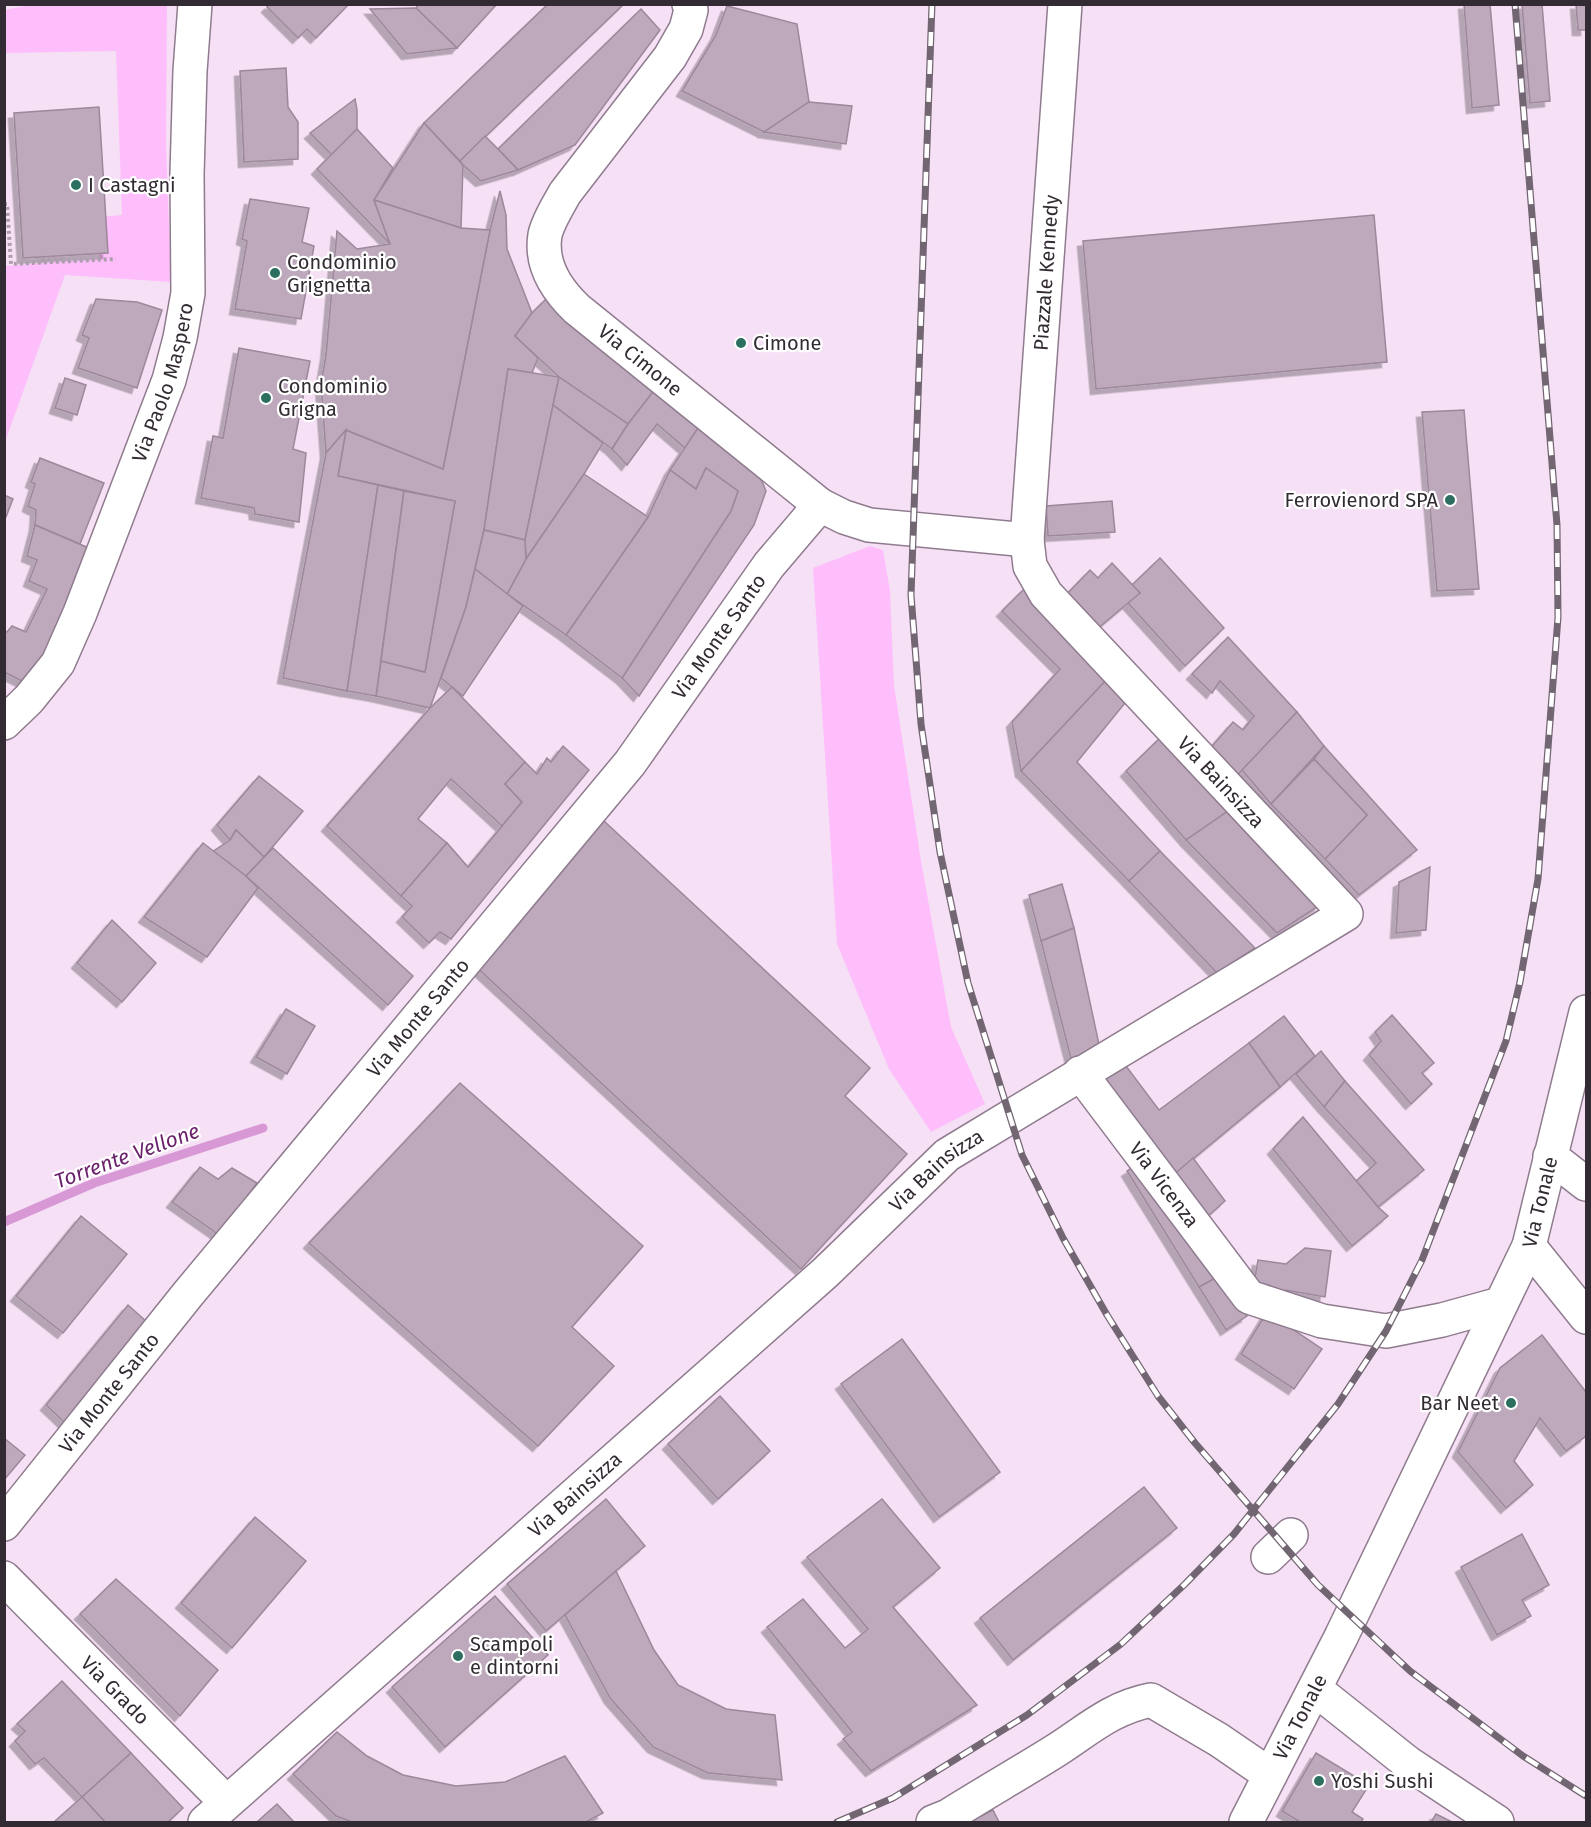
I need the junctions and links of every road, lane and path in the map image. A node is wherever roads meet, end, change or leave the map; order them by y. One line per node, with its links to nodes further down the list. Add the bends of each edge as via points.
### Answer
1 (195, 4): 10 (street, Via Paolo Maspero, via 187,174 188,293 169,380 58,663)
2 (689, 4): 8 (street, Via Cimone, via 686,29 670,57 565,193 546,234 547,266 564,297 577,309)
3 (1065, 4): 9 (street, Piazzale Kennedy)
4 (4, 204): 7 (path, via 10,264)
5 (66, 258): 7 (path, via 40,259)
6 (116, 259): 7 (path)
7 (41, 263)
8 (820, 505): 9 (street, Via Cimone, via 869,525); 19 (street, Via Monte Santo, via 769,565 630,763 188,1294)
9 (1027, 540): 12 (street, Via Bainsizza, via 1030,566 1046,594 1346,914)
10 (4, 723)
11 (1587, 1012): 13 (street, Via Tonale)
12 (1080, 1073): 17 (street, Via Vicenza, via 1249,1297 1322,1321 1386,1330); 23 (street, Via Bainsizza, via 947,1155 825,1273)
13 (1576, 1092): 14 (street, Via Tonale)
14 (1550, 1156): 15 (street); 16 (street, Via Tonale)
15 (1587, 1184)
16 (1529, 1246): 17 (street, Via Tonale); 18 (street)
17 (1500, 1304): 21 (street, Via Tonale)
18 (1587, 1317)
19 (4, 1524)
20 (4, 1578): 23 (street, Via Grado)
21 (1316, 1689): 22 (street, Via Tonale); 26 (street, via 1408,1762)
22 (1270, 1775): 24 (street, Via Tonale, via 1151,1700 1130,1704 1098,1721); 25 (street)
23 (215, 1812)
24 (933, 1822)
25 (1246, 1822)
26 (1497, 1822)

